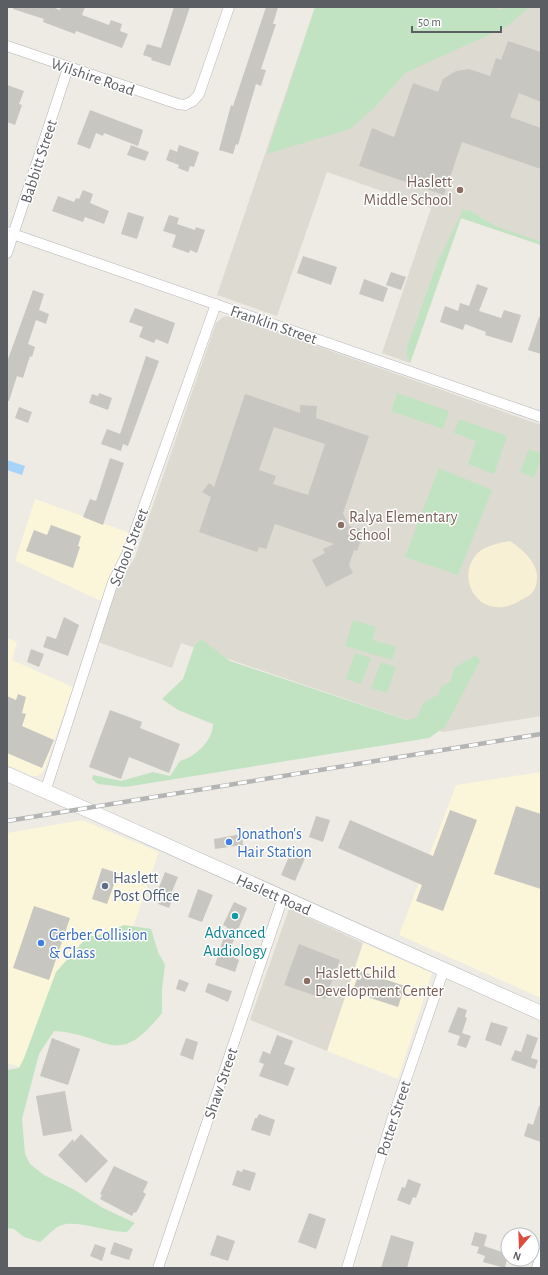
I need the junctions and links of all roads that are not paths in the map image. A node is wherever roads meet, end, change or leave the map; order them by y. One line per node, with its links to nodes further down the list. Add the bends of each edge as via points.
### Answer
1 (228, 7): 3 (street, Wilshire Road, via 199,94 185,105)
2 (7, 46): 3 (street, Wilshire Road)
3 (68, 68): 4 (street, Babbitt Street)
4 (10, 233): 5 (street, Babbitt Street); 6 (street, Franklin Street)
5 (7, 253)
6 (216, 304): 7 (street, Franklin Street); 9 (street, School Street, via 127,554 114,582)
7 (541, 417)
8 (7, 774): 9 (street, Haslett Road)
9 (45, 792): 10 (street, Haslett Road)
10 (283, 897): 11 (street, Haslett Road); 14 (street, Shaw Street)
11 (444, 969): 12 (street, Haslett Road); 15 (street, Potter Street, via 391,1123)
12 (541, 1012)
13 (541, 1254): 16 (street)
14 (158, 1268)
15 (347, 1268)
16 (537, 1268)

